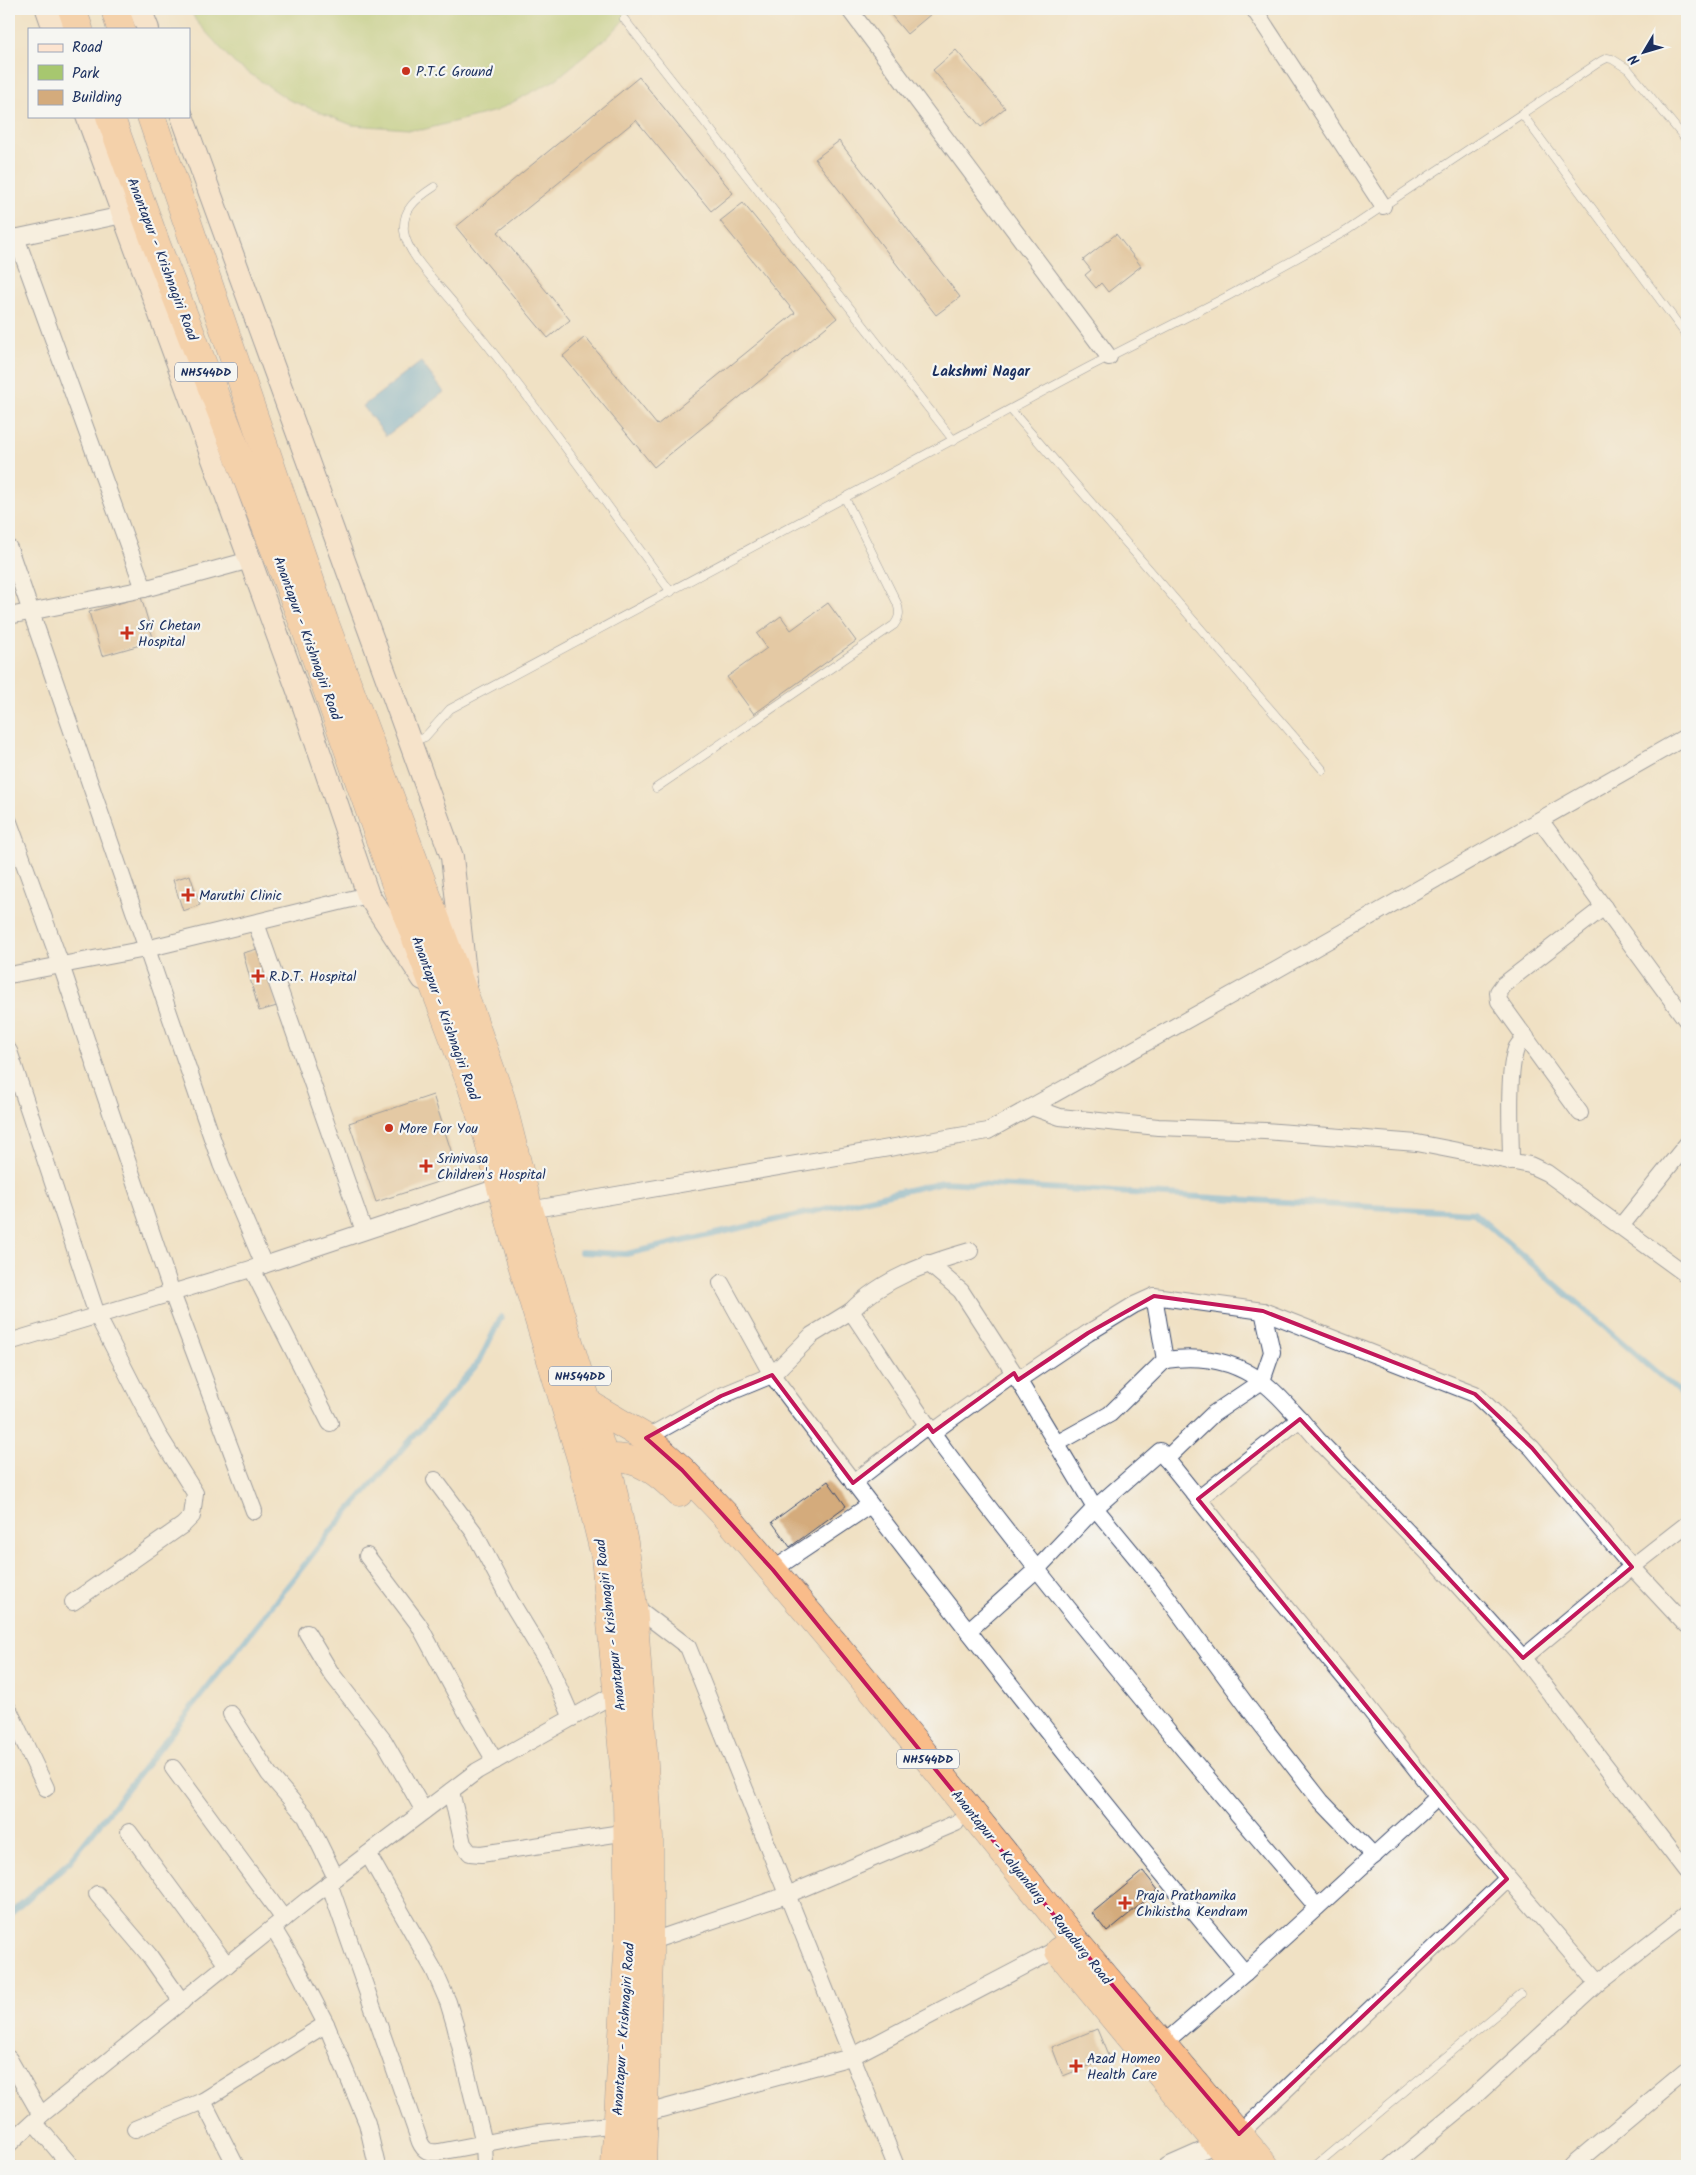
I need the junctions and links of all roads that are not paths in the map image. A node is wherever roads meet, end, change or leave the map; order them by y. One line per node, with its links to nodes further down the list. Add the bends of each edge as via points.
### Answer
1 (47, 9): 8 (street)
2 (72, 9): 9 (highway)
3 (114, 9): 10 (highway)
4 (140, 9): 11 (street)
5 (849, 9): 23 (street)
6 (1254, 9): 19 (street)
7 (624, 19): 25 (lane)
8 (54, 28)
9 (79, 28)
10 (121, 28)
11 (148, 28)
12 (1522, 114): 17 (lane, via 1607,58 1628,69); 19 (lane); 22 (lane)
13 (87, 118): 20 (street)
14 (111, 118): 33 (highway, Anantapur - Krishnagiri Road / NH544DD, via 156,244)
15 (152, 118): 33 (highway, NH544DD)
16 (183, 118): 35 (street)
17 (1687, 140)
18 (434, 187): 30 (lane, via 411,204 406,215 406,240 488,344)
19 (1383, 206): 23 (lane, via 1346,231)
20 (123, 215): 21 (street); 28 (street)
21 (12, 238): 29 (street)
22 (1687, 336)
23 (1109, 357): 24 (lane)
24 (1011, 410): 25 (lane); 36 (lane)
25 (954, 441): 26 (lane)
26 (846, 498): 30 (lane); 37 (lane, via 897,603 898,620)
27 (9, 548): 31 (street)
28 (250, 560): 29 (street); 40 (street)
29 (144, 589): 31 (street)
30 (672, 592): 35 (lane, via 450,709 425,737)
31 (32, 611): 32 (street); 43 (street)
32 (9, 616)
33 (315, 624): 46 (highway, Anantapur - Krishnagiri Road / NH544DD, via 394,878)
34 (1687, 736): 38 (street)
35 (410, 743): 46 (street, via 452,857)
36 (1323, 770)
37 (656, 788)
38 (1540, 820): 41 (street); 50 (street)
39 (9, 822): 44 (street)
40 (368, 895): 42 (street); 46 (street)
41 (1604, 907): 47 (street); 48 (street, via 1500,988 1500,1001)
42 (256, 923): 43 (street); 57 (street)
43 (146, 949): 44 (street); 60 (street)
44 (61, 965): 45 (street); 63 (street)
45 (9, 975)
46 (456, 1008): 54 (highway, Anantapur - Krishnagiri Road / NH544DD, via 471,1084); 55 (highway, Anantapur - Krishnagiri Road / NH544DD, via 501,1099)
47 (1687, 1021)
48 (1526, 1037): 51 (street); 53 (street, via 1514,1056)
49 (9, 1051): 67 (street)
50 (1032, 1106): 53 (street, via 1060,1117 1148,1126 1417,1143); 55 (street, via 988,1131)
51 (1580, 1113)
52 (1687, 1144): 56 (street)
53 (1511, 1162): 56 (street, via 1547,1173)
54 (501, 1186): 57 (street); 73 (highway, Anantapur - Krishnagiri Road / NH544DD)
55 (530, 1210): 74 (highway, Anantapur - Krishnagiri Road / NH544DD)
56 (1621, 1226): 61 (street)
57 (364, 1232): 60 (street)
58 (970, 1251): 59 (street)
59 (928, 1263): 65 (street, via 893,1280 860,1301); 71 (street, via 960,1291)
60 (258, 1267): 63 (street); 76 (street)
61 (1687, 1275)
62 (721, 1283): 70 (street)
63 (172, 1293): 67 (street); 87 (street)
64 (1154, 1296): 66 (street); 69 (street); 71 (street)
65 (851, 1311): 70 (street, via 812,1335); 77 (street)
66 (1263, 1312): 72 (street, via 1272,1352); 90 (street, via 1475,1394 1532,1448)
67 (97, 1315): 68 (street); 93 (street, via 158,1434 195,1493 192,1516 183,1525)
68 (9, 1342)
69 (1165, 1360): 72 (street, via 1187,1356 1204,1358 1235,1367); 79 (street, via 1110,1414)
70 (772, 1375): 78 (street, via 721,1396); 83 (street)
71 (1016, 1377): 77 (street); 79 (street)
72 (1262, 1381): 75 (street); 80 (street, via 1213,1414)
73 (560, 1387): 74 (highway, Anantapur - Kalyandurg - Rayadurg Road / NH544DD); 81 (highway, Anantapur - Krishnagiri Road / NH544DD)
74 (589, 1404): 78 (highway, Anantapur - Kalyandurg - Rayadurg Road / NH544DD); 81 (highway, Anantapur - Krishnagiri Road / NH544DD)
75 (1300, 1419): 84 (street); 98 (street, via 1436,1561)
76 (330, 1423)
77 (930, 1429): 83 (street); 91 (street)
78 (646, 1438): 92 (highway, Anantapur - Kalyandurg - Rayadurg Road / NH544DD, via 682,1470)
79 (1056, 1444): 86 (street)
80 (1166, 1459): 84 (street); 86 (street, via 1160,1451)
81 (593, 1460): 94 (highway, Anantapur - Krishnagiri Road / NH544DD, via 624,1543); 99 (highway, Anantapur - Krishnagiri Road / NH544DD); 109 (highway, Anantapur - Kalyandurg - Rayadurg Road / NH544DD, via 637,1461 666,1479 759,1580)
82 (436, 1480): 102 (street, via 474,1532 548,1663)
83 (853, 1482): 85 (street)
84 (1198, 1499): 107 (street)
85 (870, 1505): 92 (street); 96 (street)
86 (1095, 1508): 91 (street); 113 (street, via 1157,1583 1250,1710 1316,1793)
87 (254, 1511)
88 (1687, 1524): 90 (street)
89 (367, 1556): 103 (street, via 419,1626)
90 (1632, 1567): 95 (street); 98 (street)
91 (1037, 1569): 96 (street); 119 (street)
92 (773, 1570): 130 (highway, Anantapur - Kalyandurg - Rayadurg Road / NH544DD)
93 (72, 1602)
94 (633, 1605): 118 (street, via 688,1647); 122 (highway, Anantapur - Krishnagiri Road / NH544DD, via 649,1838)
95 (1687, 1626)
96 (968, 1631): 125 (street, via 1151,1861)
97 (308, 1633): 108 (street, via 331,1673 384,1741)
98 (1523, 1658): 114 (street)
99 (618, 1692): 102 (street); 111 (highway, Anantapur - Krishnagiri Road / NH544DD)
100 (9, 1710): 105 (street)
101 (231, 1714): 116 (street, via 270,1774 306,1817)
102 (572, 1718): 103 (street)
103 (495, 1761): 106 (street)
104 (173, 1768): 121 (street)
105 (46, 1788)
106 (451, 1791): 108 (street); 111 (street, via 463,1844 470,1853)
107 (1438, 1797): 113 (street); 115 (street)
108 (424, 1811): 112 (street)
109 (956, 1823): 118 (street); 123 (highway, Anantapur - Kalyandurg - Rayadurg Road / NH544DD)
110 (129, 1832): 124 (street)
111 (628, 1832): 135 (highway, Anantapur - Krishnagiri Road / NH544DD)
112 (368, 1854): 116 (street); 140 (street, via 434,1970 448,2002)
113 (1374, 1856): 119 (street)
114 (1687, 1872)
115 (1507, 1879): 126 (street); 138 (street)
116 (332, 1881): 121 (street); 140 (street, via 422,2147 432,2153)
117 (97, 1894): 128 (street, via 149,1955)
118 (787, 1895): 122 (street); 131 (street)
119 (1317, 1908): 125 (street)
120 (1687, 1914): 126 (street)
121 (278, 1923): 124 (street); 129 (street)
122 (649, 1942): 135 (highway, Anantapur - Krishnagiri Road / NH544DD)
123 (1057, 1949): 131 (street); 138 (highway, Anantapur - Kalyandurg - Rayadurg Road / NH544DD)
124 (228, 1965): 128 (street)
125 (1245, 1973): 130 (street)
126 (1598, 1983): 152 (street, via 1464,2106)
127 (1521, 1994): 151 (lane)
128 (182, 2002): 136 (street)
129 (326, 2024): 134 (street); 143 (street, via 367,2123)
130 (1163, 2044): 138 (highway, Anantapur - Kalyandurg - Rayadurg Road / NH544DD)
131 (852, 2057): 135 (street); 147 (street)
132 (9, 2059): 136 (street)
133 (1687, 2070): 153 (street)
134 (204, 2100): 137 (street); 142 (street)
135 (626, 2117): 140 (street); 145 (highway, Anantapur - Krishnagiri Road / NH544DD); 146 (highway, Anantapur - Krishnagiri Road / NH544DD)
136 (38, 2119): 139 (street); 141 (street)
137 (135, 2129)
138 (1228, 2139): 148 (street); 149 (highway, Anantapur - Kalyandurg - Rayadurg Road / NH544DD); 150 (highway, Anantapur - Kalyandurg - Rayadurg Road / NH544DD)
139 (9, 2144)
140 (484, 2144): 144 (street)
141 (71, 2166)
142 (236, 2166)
143 (377, 2166)
144 (485, 2166)
145 (615, 2166)
146 (642, 2166)
147 (896, 2166)
148 (1167, 2166)
149 (1236, 2166)
150 (1266, 2166)
151 (1315, 2166)
152 (1391, 2166)
153 (1572, 2166)

